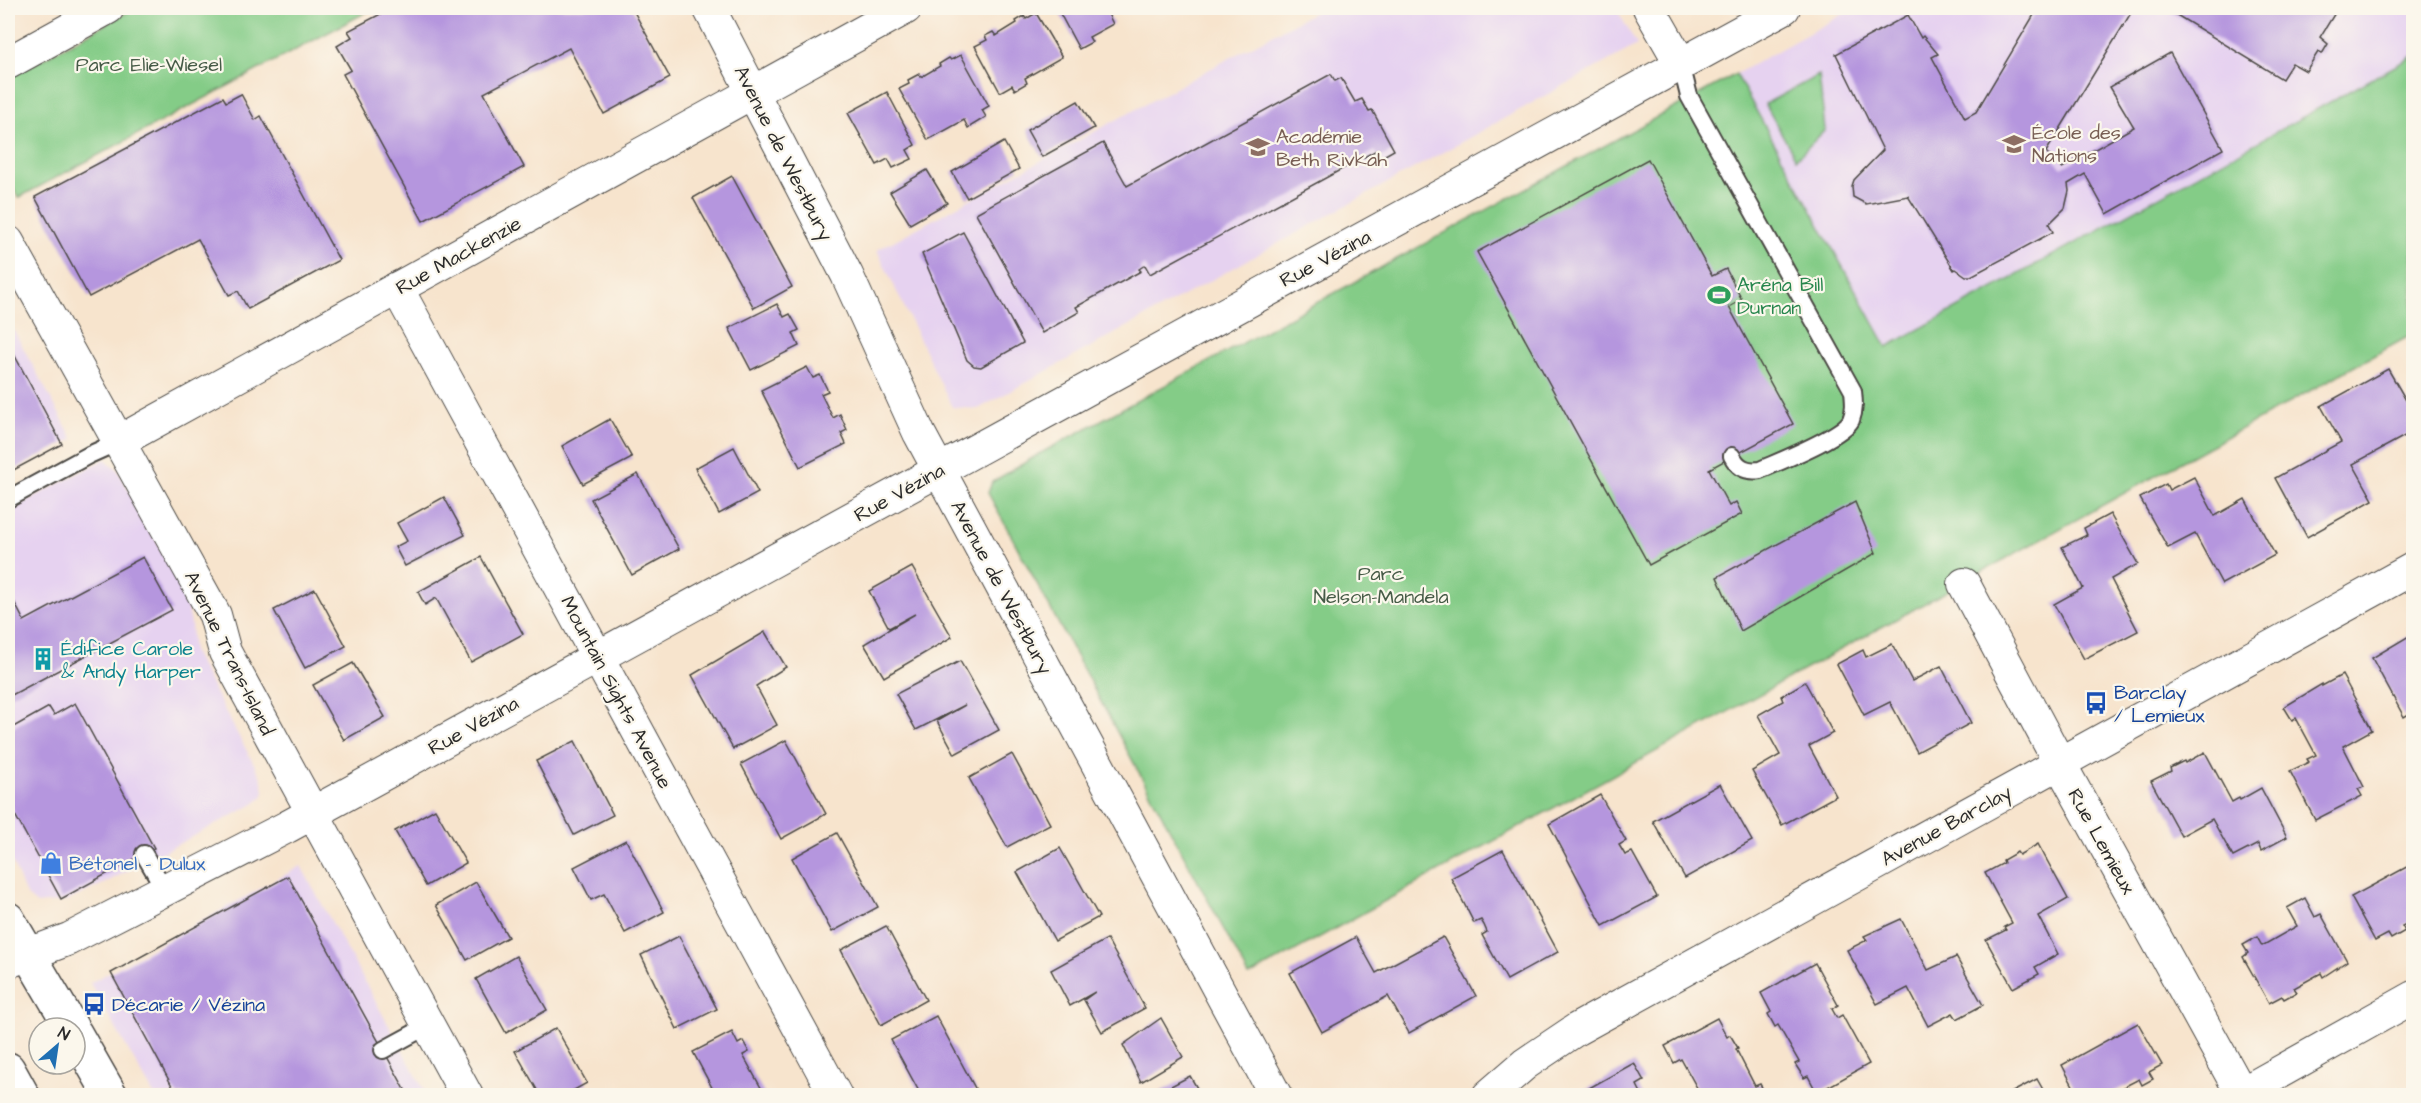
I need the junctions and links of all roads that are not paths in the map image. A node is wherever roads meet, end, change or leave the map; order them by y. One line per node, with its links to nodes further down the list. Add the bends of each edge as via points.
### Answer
1 (108, 8): 6 (street)
2 (709, 8): 8 (street, Avenue de Westbury)
3 (906, 8): 8 (street, Rue Mackenzie)
4 (1649, 8): 7 (street)
5 (1784, 8): 7 (street, Rue Vézina)
6 (8, 63)
7 (1681, 64): 12 (lane, via 1689,96 1853,392 1851,418 1834,435 1760,470 1740,467); 13 (street, Rue Vézina)
8 (754, 92): 10 (street, Rue Mackenzie); 13 (street, Avenue de Westbury, via 847,275)
9 (8, 243): 11 (street, Avenue Trans-Island)
10 (398, 288): 11 (street, Rue Mackenzie); 17 (street, Mountain Sights Avenue)
11 (118, 442): 14 (lane, Rue Mackenzie); 19 (street, Avenue Trans-Island, via 215,615 225,652)
12 (1732, 456)
13 (939, 471): 17 (street, Rue Vézina); 34 (street, Avenue de Westbury)
14 (8, 499)
15 (2414, 568): 18 (street, Avenue Barclay)
16 (1964, 584): 18 (street, Rue Lemieux)
17 (598, 657): 19 (street, Rue Vézina); 33 (street, Mountain Sights Avenue)
18 (2059, 762): 35 (street, Avenue Barclay, via 1577,1029); 36 (street, Rue Lemieux)
19 (313, 813): 21 (street, Rue Vézina); 26 (street, Avenue Trans-Island)
20 (144, 854): 21 (lane)
21 (165, 890): 23 (street, Rue Vézina, via 69,939)
22 (8, 919): 23 (main road)
23 (18, 958): 25 (main road)
24 (2414, 997): 36 (street)
25 (63, 1016)
26 (429, 1025): 27 (lane); 32 (street, Avenue Trans-Island)
27 (383, 1050)
28 (87, 1054): 31 (main road)
29 (8, 1069): 30 (main road)
30 (23, 1095)
31 (111, 1095)
32 (467, 1095)
33 (836, 1095)
34 (1276, 1095)
35 (1488, 1095)
36 (2240, 1095)

